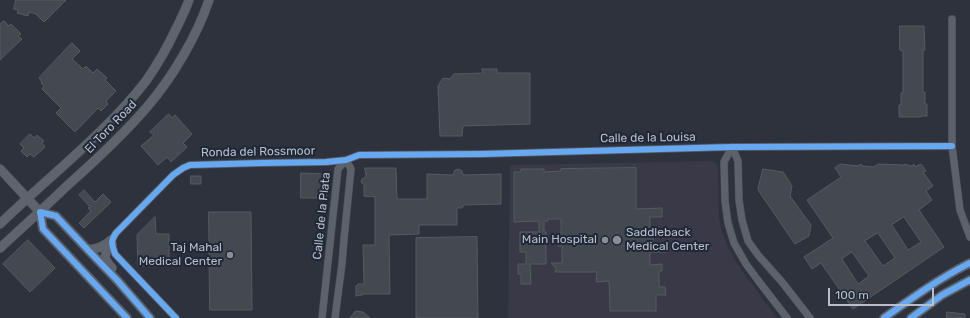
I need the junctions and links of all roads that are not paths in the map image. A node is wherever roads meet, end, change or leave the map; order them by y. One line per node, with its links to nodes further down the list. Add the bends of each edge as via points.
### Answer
1 (189, 0): 8 (main road, El Toro Road, via 177,28 146,80 86,145)
2 (209, 0): 9 (main road, El Toro Road, via 197,30 172,73 148,106 123,134)
3 (952, 19): 4 (street)
4 (952, 146): 5 (street, Calle de la Louisa); 11 (street, via 960,210)
5 (732, 147): 6 (street, Calle de la Louisa, via 357,155); 23 (street, via 724,162 725,201 734,244); 24 (street, via 738,161 739,200 748,241)
6 (346, 160): 12 (street, Ronda del Rossmoor, via 190,165 173,175 116,233); 21 (street, Calle de la Plata, via 338,169); 22 (street, Calle de la Plata, via 351,169)
7 (0, 169): 8 (main road)
8 (26, 198): 9 (main road); 10 (main road, El Toro Road)
9 (40, 212): 13 (main road, El Toro Road); 14 (main road, via 56,216); 18 (main road, via 43,229)
10 (0, 224)
11 (970, 237)
12 (112, 242): 14 (main road); 17 (main road, via 105,255 106,260 123,282); 20 (street, via 115,254)
13 (0, 248)
14 (88, 250): 17 (main road)
15 (970, 263): 25 (main road)
16 (970, 280): 26 (main road, via 951,289)
17 (125, 290): 19 (main road)
18 (127, 318)
19 (150, 318)
20 (176, 318)
21 (322, 318)
22 (335, 318)
23 (787, 318)
24 (810, 318)
25 (884, 318)
26 (911, 318)

